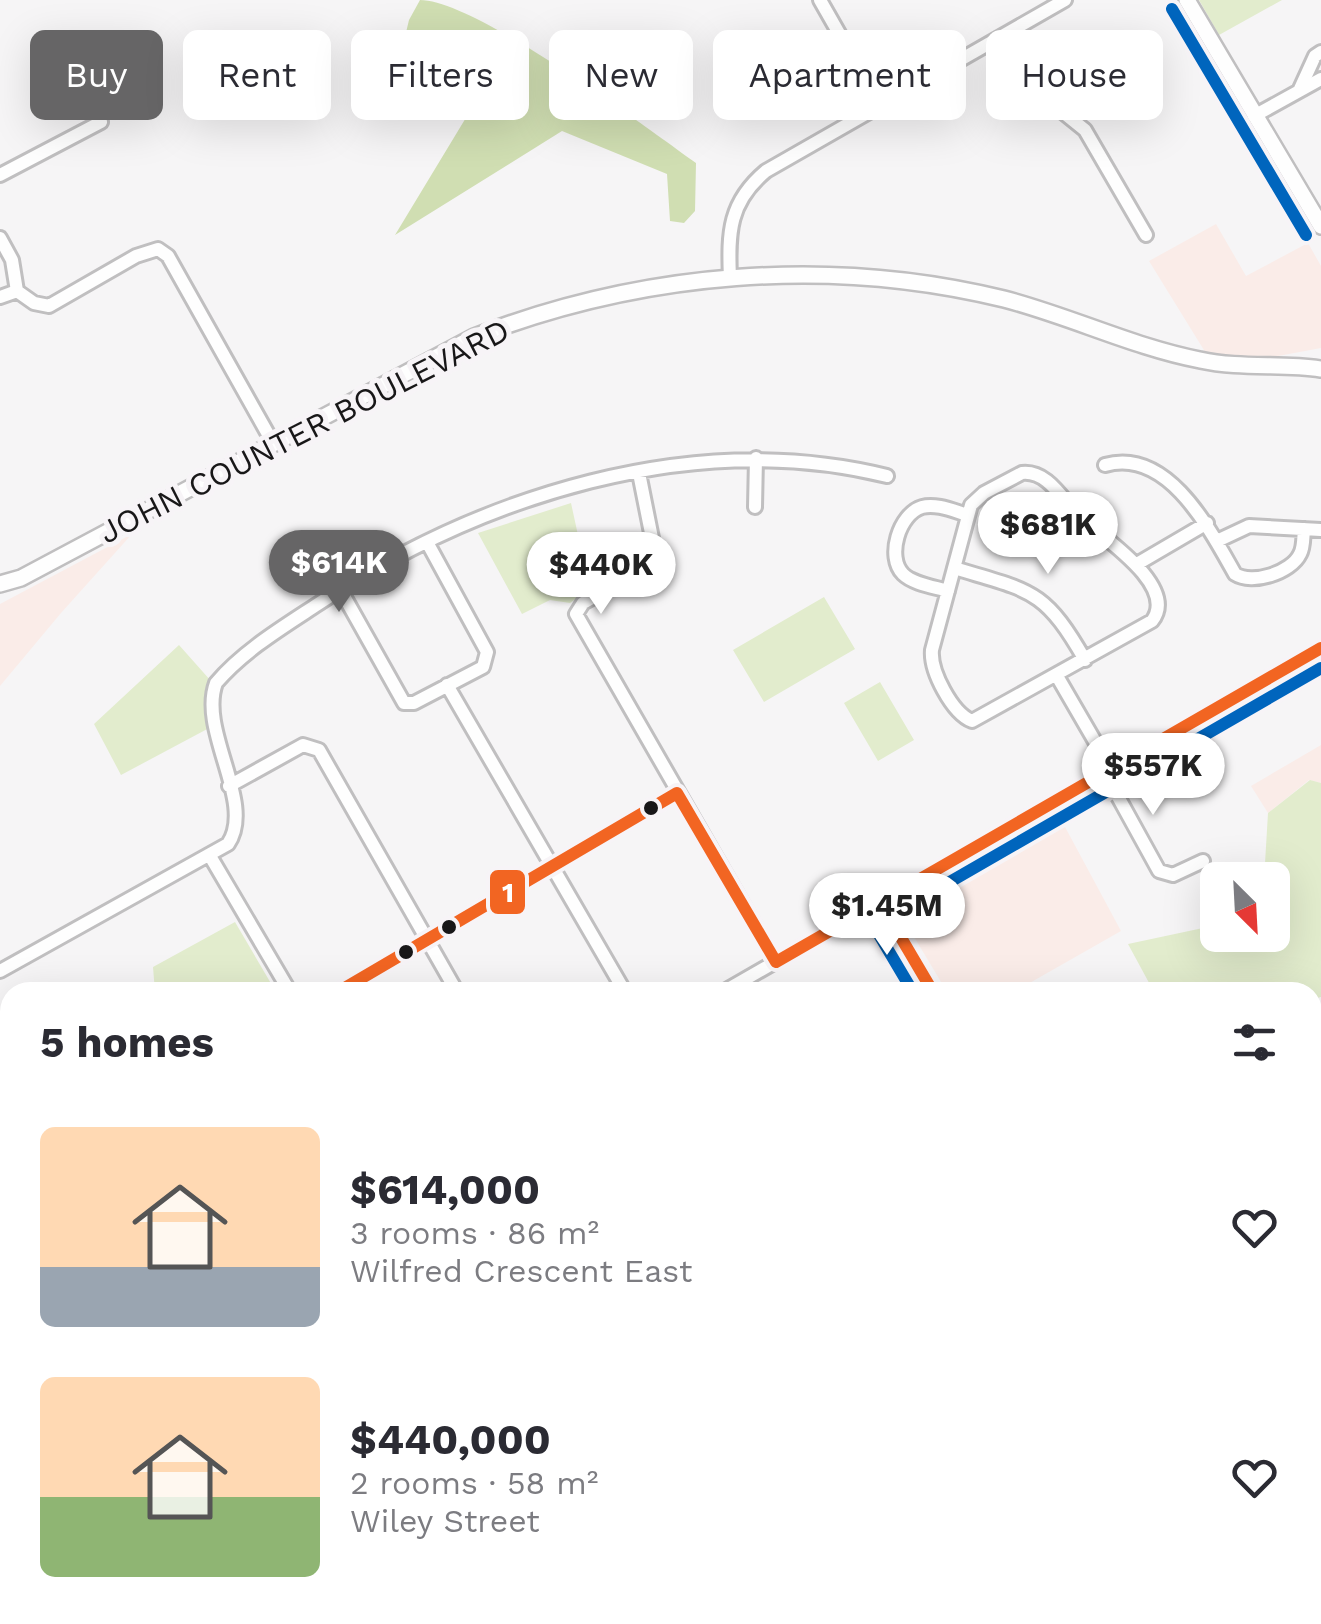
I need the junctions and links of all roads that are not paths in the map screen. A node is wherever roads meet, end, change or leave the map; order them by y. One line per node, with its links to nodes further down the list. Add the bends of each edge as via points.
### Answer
1 (820, 0): 5 (street)
2 (1187, 0): 10 (main road)
3 (1055, 2): 4 (street)
4 (1015, 29): 7 (street); 15 (street, via 1033,88 1085,130)
5 (837, 30)
6 (1321, 52): 9 (street)
7 (966, 57)
8 (1321, 79): 9 (street)
9 (1300, 91): 10 (street)
10 (1254, 116): 14 (main road)
11 (856, 120): 17 (street, via 745,189 728,232)
12 (101, 122): 13 (street)
13 (0, 175)
14 (1321, 226)
15 (1146, 235)
16 (0, 238): 18 (street)
17 (730, 278): 21 (main road, JOHN COUNTER BOULEVARD, via 830,274 926,282 1198,360); 23 (main road, JOHN COUNTER BOULEVARD, via 608,294 512,322)
18 (18, 291): 19 (street); 23 (street, via 49,306 158,249)
19 (0, 296)
20 (1321, 356): 21 (main road)
21 (1299, 366): 22 (main road)
22 (1321, 369)
23 (274, 443): 37 (main road, JOHN COUNTER BOULEVARD)
24 (756, 458): 26 (street); 27 (street); 28 (street)
25 (1105, 466): 30 (street, via 1122,460 1148,470 1190,499)
26 (639, 473): 34 (street, via 517,503); 48 (street, via 656,558 583,602 576,614)
27 (886, 476)
28 (755, 506)
29 (968, 515): 35 (street, via 977,498 1008,478 1037,474); 36 (street); 40 (street, via 934,506 915,510 903,523 895,551 908,578)
30 (1206, 523): 33 (street); 35 (street)
31 (1304, 529): 32 (street); 33 (street, via 1248,526); 33 (street, via 1300,555 1257,580 1235,574)
32 (1321, 530)
33 (1216, 541)
34 (426, 542): 39 (street); 45 (street, via 488,656 483,667)
35 (1137, 564): 43 (street, via 1158,601 1156,617)
36 (954, 568): 40 (street); 43 (street, via 1044,600)
37 (21, 578): 38 (main road, JOHN COUNTER BOULEVARD); 41 (main road, JOHN COUNTER BOULEVARD)
38 (0, 584)
39 (340, 589): 45 (street, via 404,703); 47 (street, via 216,683 212,707)
40 (948, 591): 44 (street, via 931,660 964,718 982,720)
41 (0, 594)
42 (1321, 648): 46 (street)
43 (1086, 660): 44 (street)
44 (1057, 676): 46 (street)
45 (447, 685): 51 (street)
46 (1108, 771): 50 (street, via 1159,871 1173,875); 52 (street)
47 (229, 786): 49 (street, via 235,831); 53 (street, via 312,744)
48 (677, 793): 51 (street); 54 (street)
49 (210, 856): 55 (street); 56 (street)
50 (1203, 861)
51 (552, 868): 53 (street); 59 (street)
52 (880, 902): 54 (street); 61 (street)
53 (427, 941): 57 (street); 58 (street)
54 (776, 962): 60 (street)
55 (0, 971)
56 (284, 982)
57 (355, 982)
58 (451, 982)
59 (619, 982)
60 (741, 982)
61 (926, 982)

